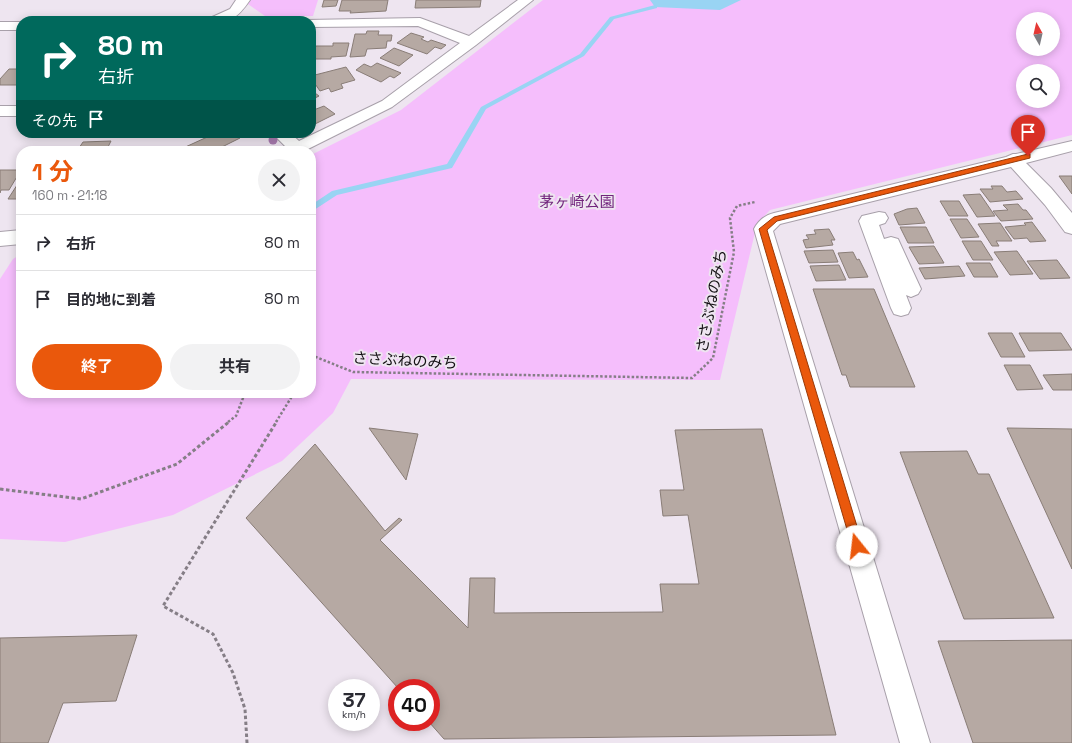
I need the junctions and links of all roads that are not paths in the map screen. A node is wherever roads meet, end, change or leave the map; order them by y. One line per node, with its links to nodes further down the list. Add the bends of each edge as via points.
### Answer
1 (242, 0): 3 (street, via 235,12)
2 (526, 0): 7 (street)
3 (226, 16)
4 (316, 23): 7 (street, via 420,22)
5 (0, 26): 6 (street)
6 (16, 26)
7 (471, 42): 12 (street, via 387,104)
8 (0, 111): 9 (street)
9 (16, 111)
10 (284, 138): 11 (street)
11 (291, 146)
12 (302, 146)
13 (1072, 146): 14 (street)
14 (1013, 160): 15 (street); 17 (street, via 1057,204)
15 (864, 197): 16 (street); 20 (street, via 774,219 763,229)
16 (879, 218): 18 (street); 19 (street, via 868,221)
17 (1072, 227)
18 (911, 289)
19 (901, 308)
20 (915, 743)

